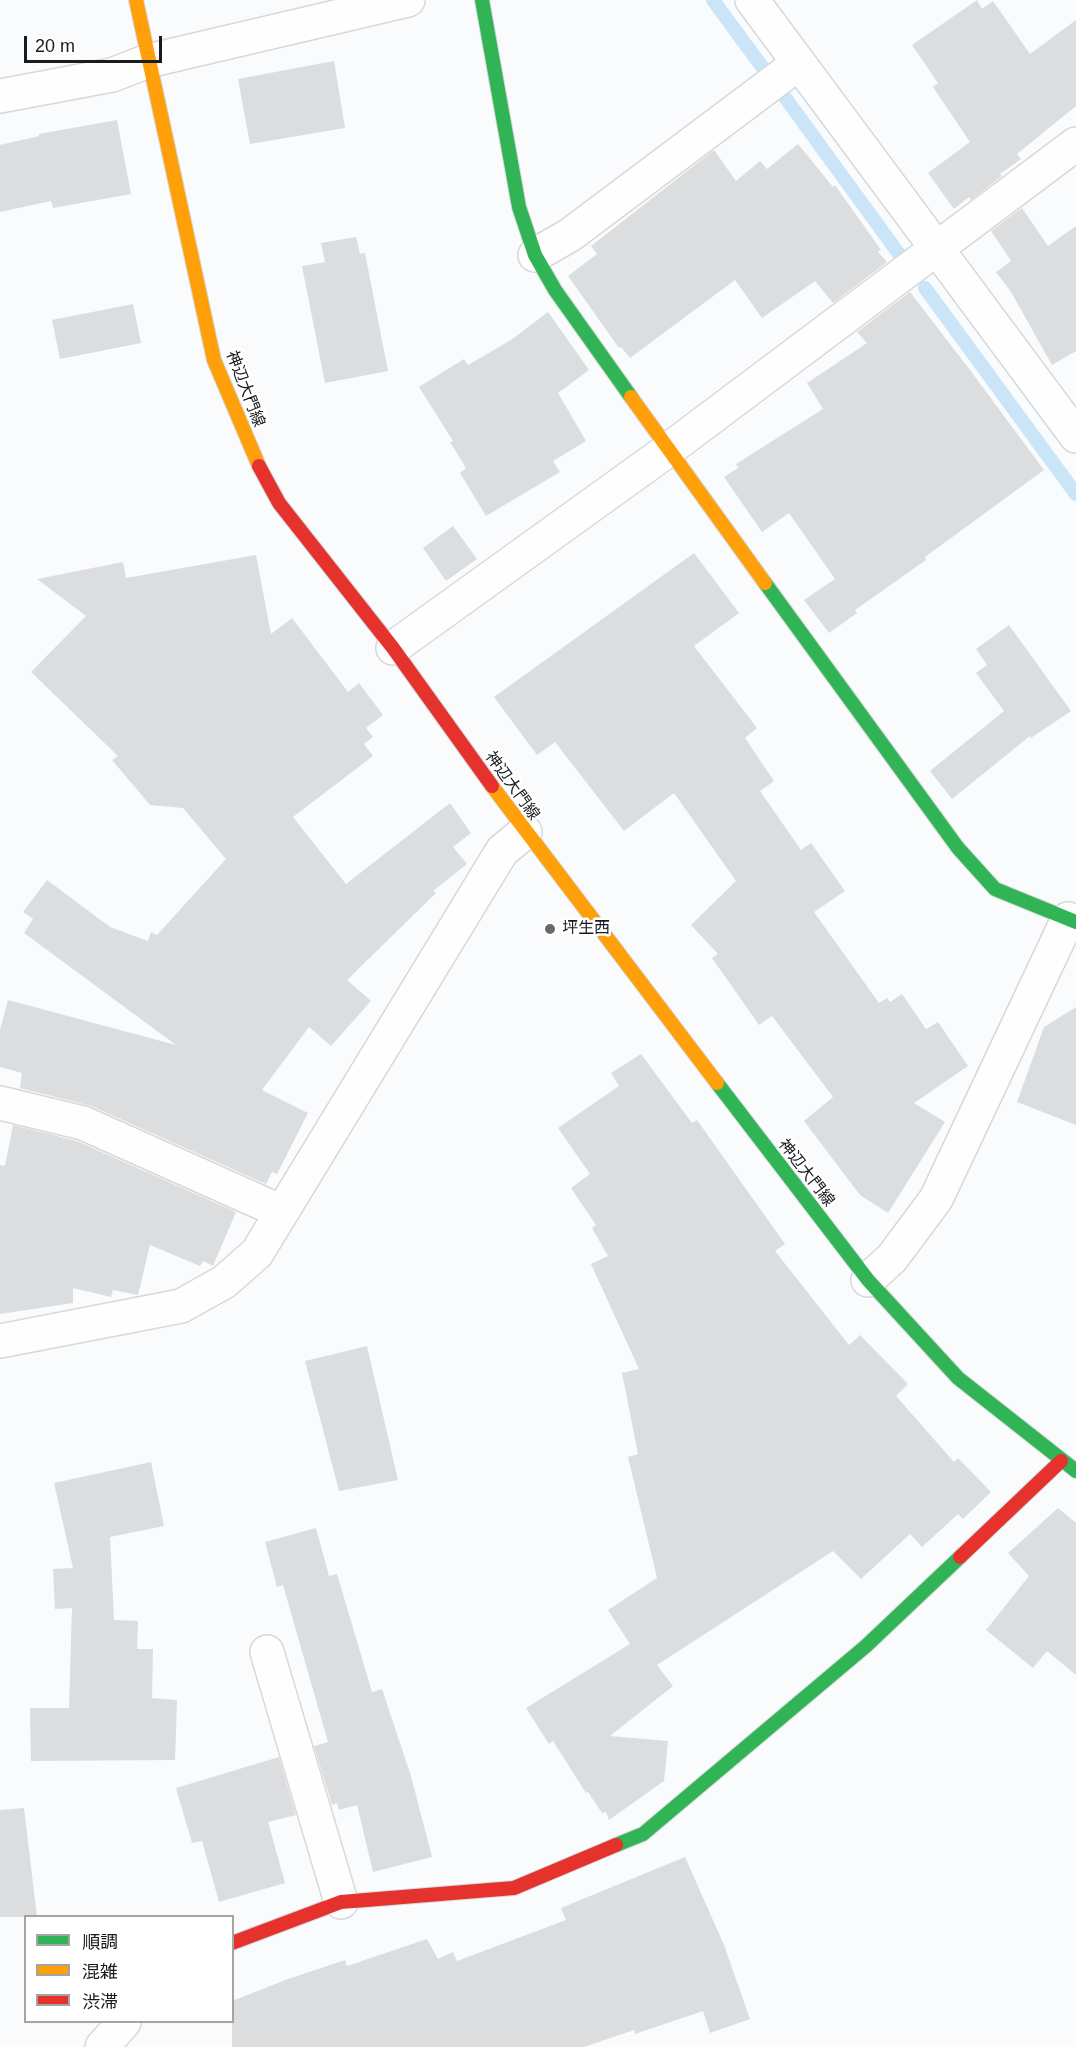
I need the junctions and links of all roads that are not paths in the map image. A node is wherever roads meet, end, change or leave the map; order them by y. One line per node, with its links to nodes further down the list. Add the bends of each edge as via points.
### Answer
1 (136, 0): 5 (street, 神辺大門線)
2 (408, 0): 5 (street)
3 (482, 0): 10 (street, via 519,207)
4 (752, 0): 6 (street)
5 (148, 61): 7 (street, via 112,75); 13 (street, 神辺大門線, via 214,360 244,433 279,503)
6 (799, 63): 9 (street); 10 (street, via 570,235)
7 (0, 96)
8 (1076, 144): 9 (street)
9 (936, 250): 11 (street); 12 (street)
10 (535, 255): 12 (street, via 555,290)
11 (1076, 436)
12 (668, 450): 13 (street); 15 (street, via 958,848 995,889)
13 (393, 648): 14 (street, 神辺大門線)
14 (525, 832): 17 (street, via 502,851); 18 (street, 神辺大門線)
15 (1072, 921): 18 (street, via 936,1199 892,1257)
16 (0, 1103): 17 (street, via 83,1123)
17 (282, 1212): 19 (street, via 257,1253 224,1282 181,1306)
18 (868, 1280): 20 (street, 神辺大門線, via 958,1378)
19 (0, 1341)
20 (1060, 1461): 21 (street, 神辺大門線); 23 (street, via 866,1646 643,1834 514,1888)
21 (1076, 1471)
22 (267, 1652): 23 (street)
23 (340, 1902): 24 (street)
24 (234, 1942)
25 (123, 2023): 26 (street)
26 (102, 2047)

